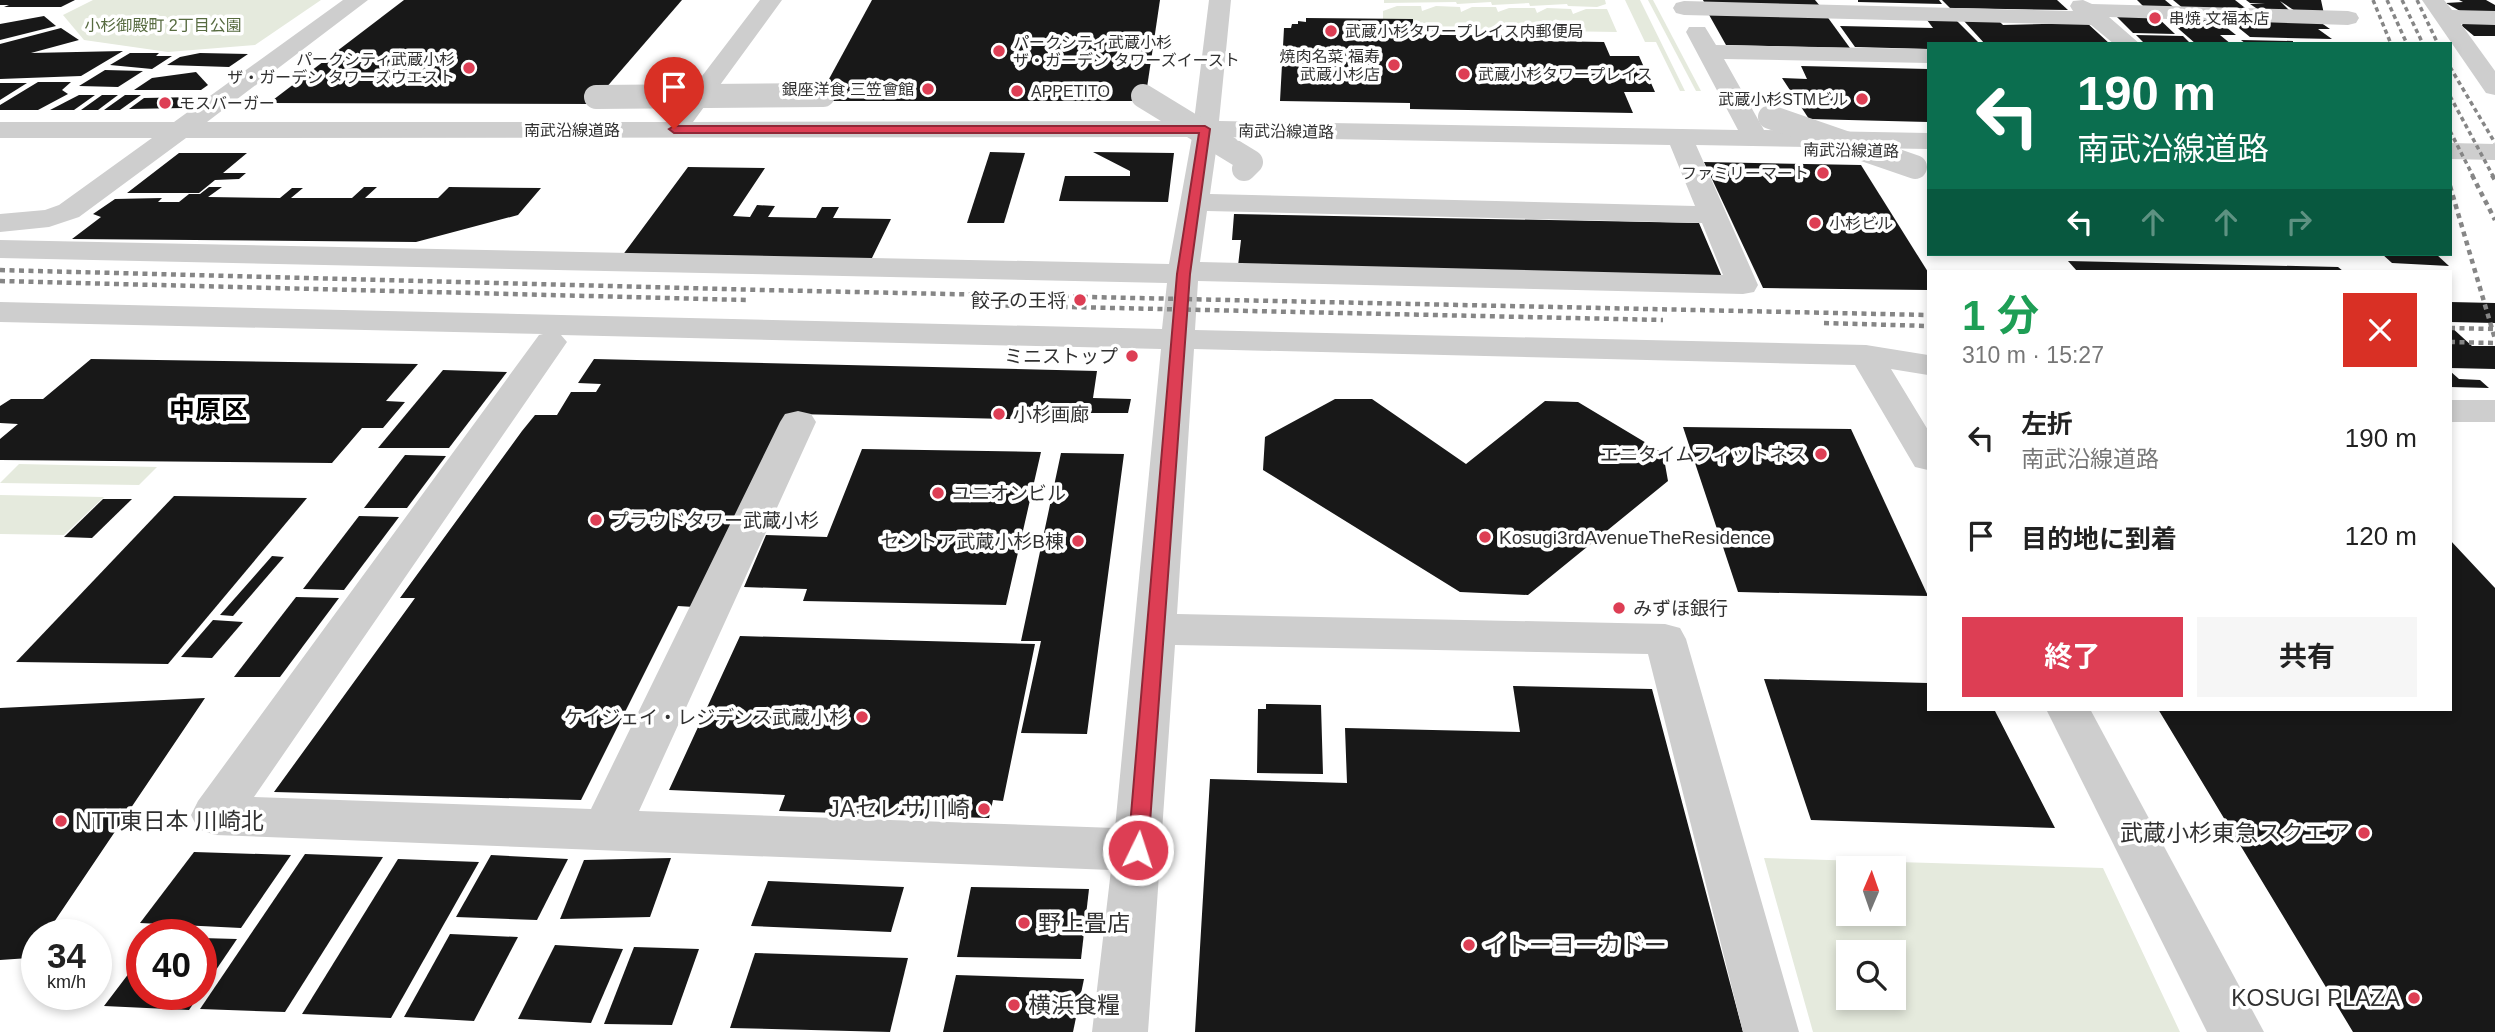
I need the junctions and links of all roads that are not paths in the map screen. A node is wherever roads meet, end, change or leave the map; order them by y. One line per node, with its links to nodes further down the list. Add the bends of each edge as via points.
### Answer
1 (357, 0): 22 (street)
2 (771, 0): 19 (street)
3 (1220, 0): 20 (street)
4 (1682, 4): 6 (street); 11 (street)
5 (2439, 8): 8 (street); 13 (street)
6 (2085, 9): 7 (street); 9 (street)
7 (2344, 9): 10 (street)
8 (2495, 18)
9 (2126, 42)
10 (2357, 42)
11 (1708, 52): 12 (street); 18 (street)
12 (1927, 56)
13 (2485, 59): 14 (street)
14 (2495, 88)
15 (823, 95): 16 (street, bridge)
16 (596, 97)
17 (1150, 104): 27 (street, bridge)
18 (1763, 127): 23 (street, 南武沿線道路); 24 (street, 南武沿線道路); 28 (street, bridge)
19 (674, 129): 20 (street, 南武沿線道路); 22 (street, 南武沿線道路)
20 (1205, 129): 23 (street, 南武沿線道路); 31 (street)
21 (0, 130): 22 (street, 南武沿線道路)
22 (177, 131): 33 (street, via 69,211)
23 (1681, 141): 28 (street, 南武沿線道路); 32 (street)
24 (1927, 141)
25 (2452, 151): 26 (street)
26 (2495, 152)
27 (1250, 159)
28 (1922, 159)
29 (2452, 162): 30 (street)
30 (2495, 163)
31 (1195, 202): 32 (street); 35 (street)
32 (1713, 215): 35 (street, via 1742,285)
33 (0, 223)
34 (0, 249): 35 (street)
35 (1184, 274): 37 (street)
36 (0, 312): 37 (street)
37 (1178, 339): 39 (street); 45 (street)
38 (551, 342): 47 (street, via 215,816)
39 (1866, 355): 40 (street); 44 (street)
40 (1927, 365)
41 (2452, 411): 42 (street)
42 (2495, 411)
43 (798, 422): 47 (street)
44 (1927, 457)
45 (1154, 629): 48 (street); 50 (street, via 1665,639)
46 (2069, 711): 51 (street)
47 (605, 831): 48 (street)
48 (1138, 850): 49 (street)
49 (1120, 1032)
50 (1771, 1032)
51 (2236, 1032)

